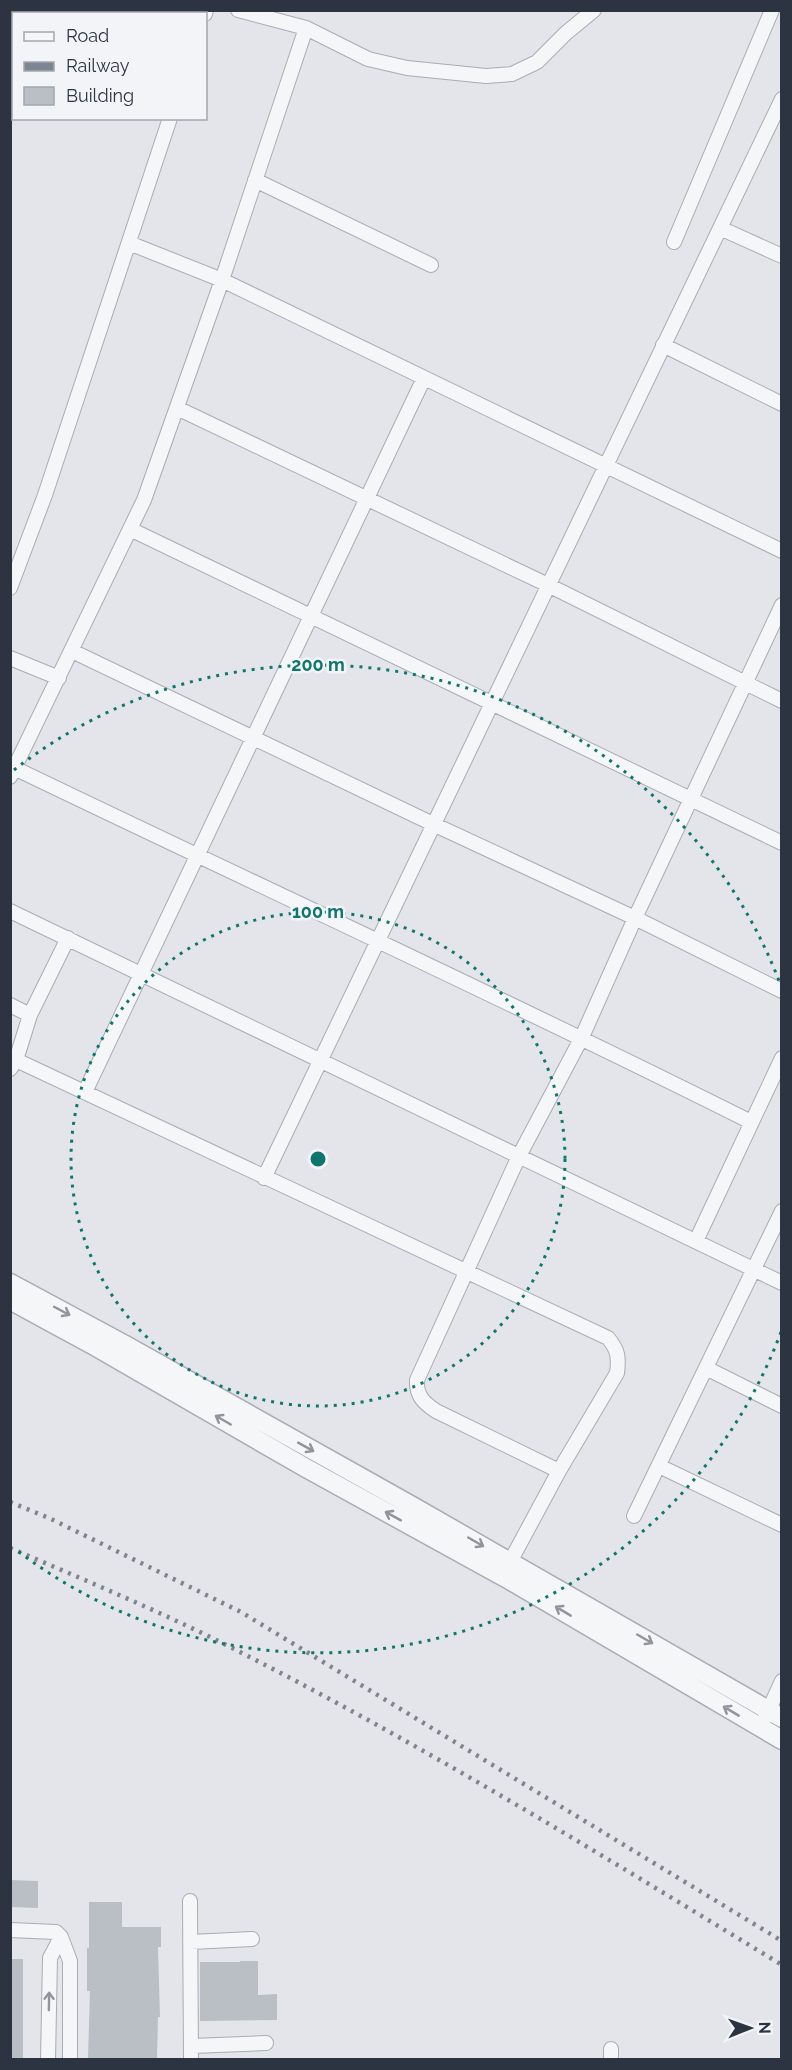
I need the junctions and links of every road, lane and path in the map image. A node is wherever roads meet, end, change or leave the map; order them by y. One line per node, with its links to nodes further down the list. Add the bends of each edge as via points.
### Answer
1 (238, 10): 4 (street)
2 (594, 10): 4 (street, via 537,62 512,74 486,76 406,68 368,59)
3 (772, 10): 9 (street)
4 (306, 28): 7 (street)
5 (782, 99): 8 (street)
6 (169, 120): 10 (street)
7 (255, 180): 12 (street); 13 (street)
8 (720, 228): 11 (street); 14 (street)
9 (674, 242)
10 (129, 243): 13 (street); 23 (street)
11 (782, 256)
12 (431, 265)
13 (222, 280): 15 (street); 17 (street)
14 (663, 345): 16 (street); 18 (street)
15 (424, 378): 18 (street); 19 (street)
16 (782, 404)
17 (177, 408): 19 (street); 20 (street)
18 (606, 466): 21 (street); 22 (street)
19 (367, 498): 22 (street); 25 (street)
20 (130, 529): 25 (street); 26 (street)
21 (782, 551)
22 (548, 585): 29 (street); 31 (street)
23 (10, 588)
24 (782, 605): 29 (street)
25 (310, 617): 31 (street); 32 (street)
26 (72, 651): 28 (street); 32 (street)
27 (10, 658): 28 (street)
28 (58, 678): 33 (street)
29 (745, 684): 30 (street); 34 (street)
30 (782, 701)
31 (491, 704): 34 (street); 35 (street)
32 (253, 737): 35 (street); 37 (street)
33 (12, 770): 37 (street)
34 (691, 798): 36 (street); 39 (street)
35 (433, 824): 39 (street); 41 (street)
36 (782, 843)
37 (198, 855): 41 (street); 42 (street)
38 (10, 910): 40 (street)
39 (635, 918): 43 (street); 46 (street)
40 (68, 938): 42 (street); 45 (street)
41 (377, 942): 46 (street); 48 (street)
42 (141, 974): 48 (street); 50 (street)
43 (782, 991)
44 (10, 1005): 45 (street)
45 (30, 1015): 49 (street)
46 (582, 1037): 51 (street); 52 (street)
47 (782, 1058): 51 (street)
48 (320, 1060): 52 (street); 53 (street)
49 (13, 1065): 50 (street)
50 (85, 1092): 53 (street)
51 (751, 1122): 55 (street)
52 (519, 1155): 55 (street); 57 (street)
53 (264, 1178): 57 (street)
54 (782, 1210): 56 (street)
55 (696, 1241): 56 (street)
56 (753, 1269): 59 (street); 61 (street)
57 (467, 1271): 64 (street, via 417,1380 419,1396 436,1411); 64 (street, via 608,1338 617,1349 617,1373)
58 (10, 1283): 67 (street, one-way to 67)
59 (782, 1283)
60 (10, 1300): 70 (street, one-way to 60, via 506,1578)
61 (706, 1368): 62 (street); 63 (street)
62 (782, 1406)
63 (659, 1466): 65 (street); 66 (street)
64 (559, 1471): 67 (street)
65 (634, 1516)
66 (782, 1525)
67 (510, 1562): 69 (street, one-way to 69)
68 (782, 1681): 69 (street)
69 (775, 1715): 70 (street)
70 (759, 1727): 71 (street)
71 (782, 1740)
72 (190, 1901): 76 (street)
73 (10, 1930): 74 (street, via 56,1932)
74 (61, 1937): 79 (street, one-way to 74, via 50,1958); 80 (street, via 70,1961)
75 (252, 1939): 76 (street)
76 (191, 1942): 78 (street)
77 (266, 2043): 78 (street)
78 (191, 2053)
79 (48, 2060)
80 (70, 2060)

